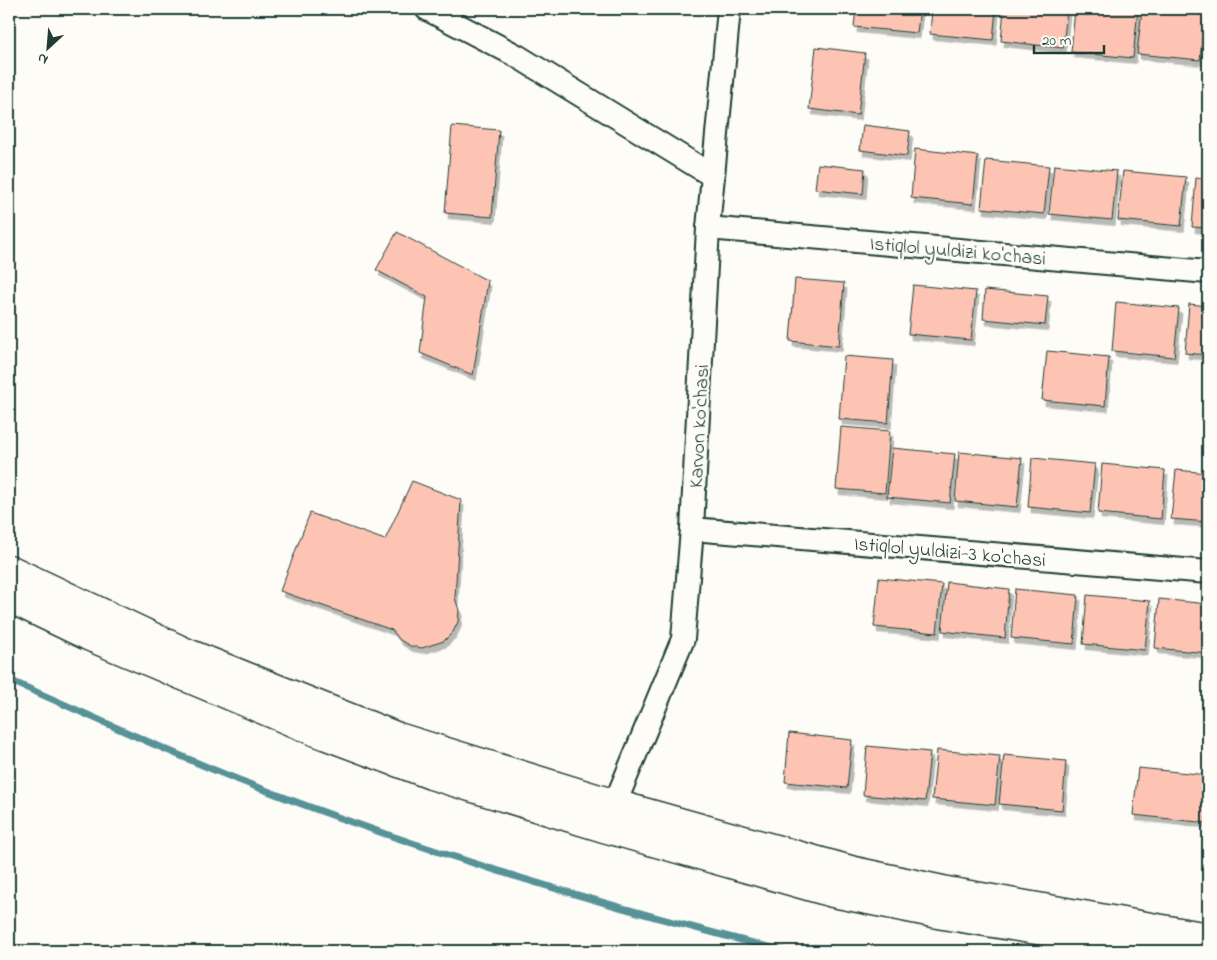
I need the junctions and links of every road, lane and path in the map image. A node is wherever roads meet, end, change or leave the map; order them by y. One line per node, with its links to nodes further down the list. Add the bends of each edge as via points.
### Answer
1 (427, 9): 3 (street, via 517,56)
2 (729, 9): 3 (street, Karvon ko'chasi)
3 (713, 176): 4 (street, Karvon ko'chasi)
4 (708, 228): 5 (street, Istiqlol yuldizi ko'chasi); 6 (street, Karvon ko'chasi)
5 (1208, 272)
6 (692, 529): 8 (street, Istiqlol yuldizi-3 ko'chasi); 10 (street, Karvon ko'chasi, via 683,639)
7 (9, 569): 10 (main road, via 185,652 398,738)
8 (1208, 572)
9 (9, 598): 10 (main road, via 88,636 316,732 431,774)
10 (609, 816): 11 (main road, via 947,891); 12 (main road, via 833,893 943,915)
11 (1208, 937)
12 (1167, 951)

